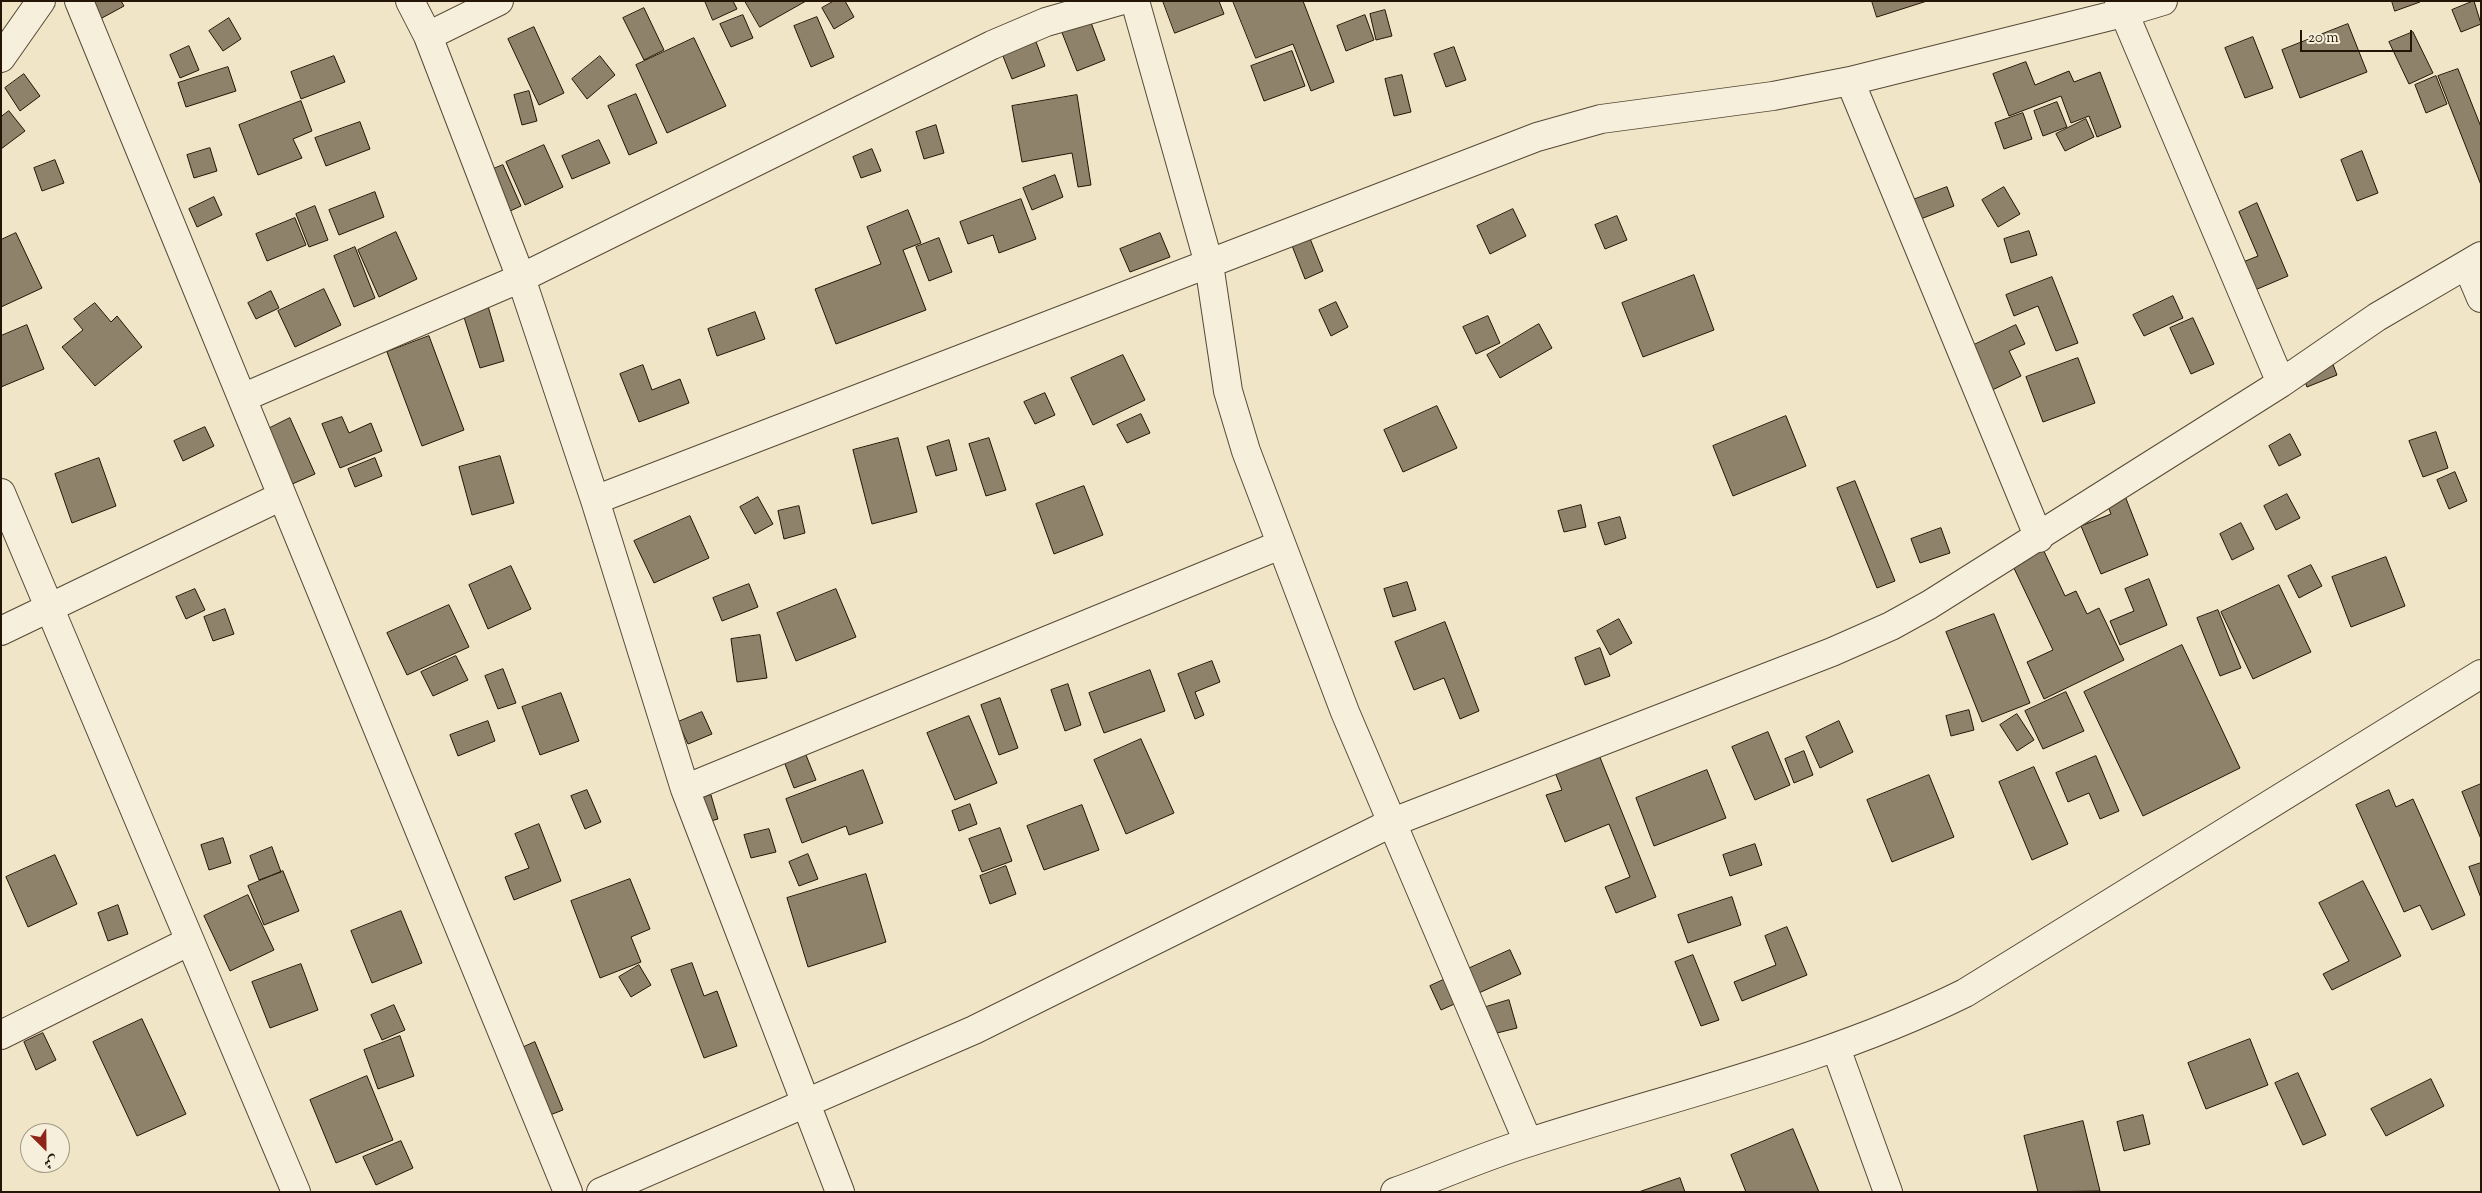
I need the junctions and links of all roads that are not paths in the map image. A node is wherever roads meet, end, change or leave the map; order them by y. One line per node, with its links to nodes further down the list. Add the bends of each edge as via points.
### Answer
1 (41, 1): 10 (street)
2 (79, 1): 17 (street)
3 (410, 1): 9 (street)
4 (499, 1): 9 (street)
5 (1119, 1): 14 (street, via 1046,22 992,45)
6 (1135, 1): 13 (street)
7 (2163, 1): 8 (street)
8 (2121, 7): 11 (street); 16 (street)
9 (428, 36): 14 (street)
10 (1, 58)
11 (1850, 81): 13 (street, via 1773,96 1601,119 1537,137); 21 (street)
12 (2474, 260): 15 (street); 16 (street, via 2377,316)
13 (1209, 264): 20 (street); 22 (street, via 1228,391)
14 (521, 278): 17 (street); 20 (street)
15 (2481, 298)
16 (2282, 383): 21 (street)
17 (242, 398): 19 (street)
18 (1, 493): 23 (street)
19 (282, 496): 23 (street); 34 (street)
20 (595, 500): 26 (street)
21 (2039, 538): 27 (street, via 1891,626 1832,652)
22 (1280, 545): 26 (street); 27 (street, via 1345,712)
23 (50, 608): 24 (street); 28 (street)
24 (1, 631)
25 (2481, 674): 30 (street, via 1965,993)
26 (685, 789): 31 (street)
27 (1393, 822): 31 (street, via 974,1030); 32 (street)
28 (190, 941): 29 (street); 33 (street)
29 (1, 1035)
30 (1836, 1048): 32 (street); 38 (street)
31 (806, 1102): 35 (street); 36 (street)
32 (1528, 1142): 37 (street)
33 (296, 1192)
34 (568, 1192)
35 (601, 1192)
36 (840, 1192)
37 (1396, 1192)
38 (1888, 1192)

